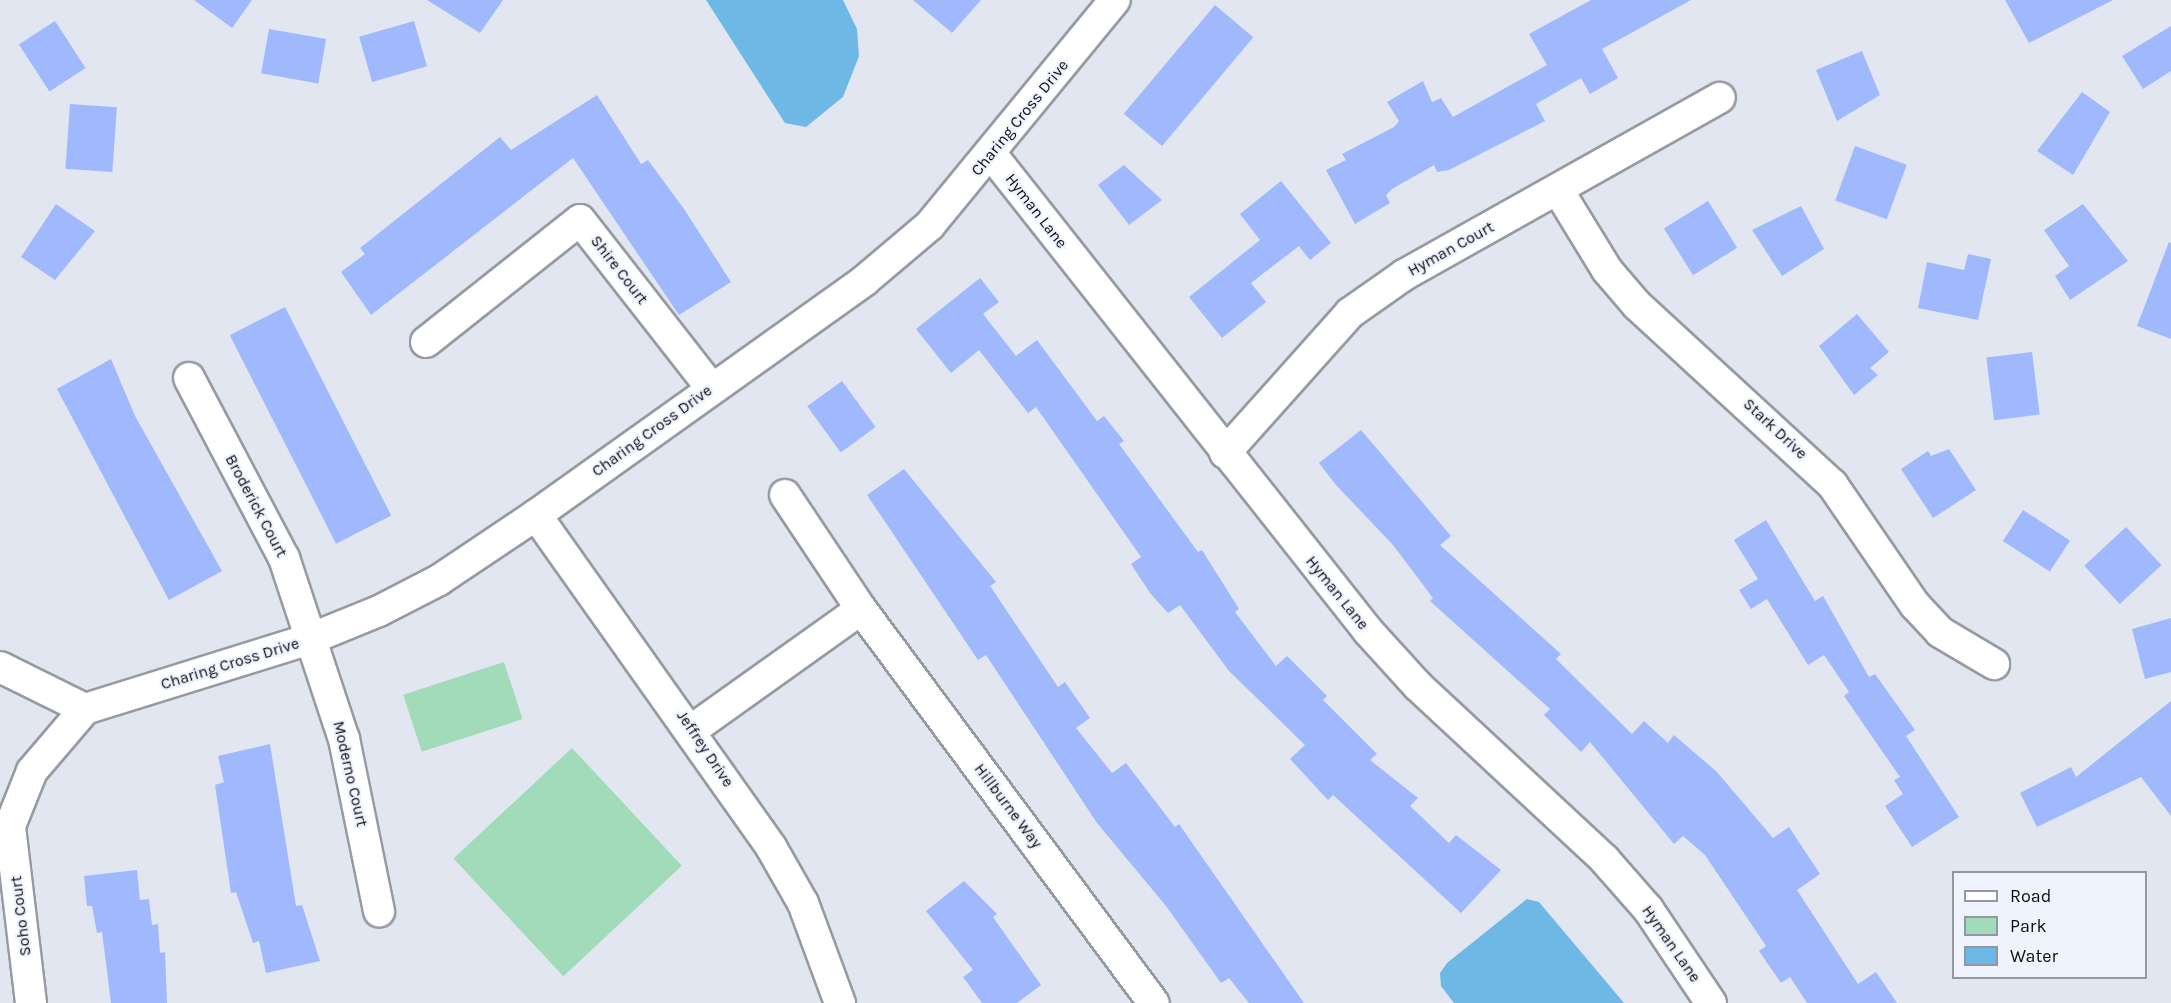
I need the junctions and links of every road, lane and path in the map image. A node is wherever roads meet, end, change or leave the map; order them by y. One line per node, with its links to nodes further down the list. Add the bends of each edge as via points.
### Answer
1 (1115, 0): 3 (street, Charing Cross Drive)
2 (1720, 98): 4 (street, Hyman Court)
3 (992, 155): 7 (street, Charing Cross Drive, via 922,232); 8 (street, Hyman Lane)
4 (1558, 190): 8 (street, Hyman Court, via 1404,275 1350,313); 13 (street, Stark Drive, via 1607,270 1638,305 1832,484 1915,605 1940,632)
5 (426, 342): 7 (street, Shire Court, via 580,220)
6 (189, 378): 12 (street, Broderick Court, via 284,558)
7 (712, 389): 10 (street, Charing Cross Drive)
8 (1225, 453): 21 (street, Hyman Lane, via 1418,686 1604,858 1648,909)
9 (785, 495): 11 (street, Hillburne Way)
10 (536, 514): 12 (street, Charing Cross Drive, via 439,580); 16 (street, Jeffrey Drive)
11 (861, 609): 16 (street); 20 (street, Hillburne Way)
12 (310, 639): 15 (street, Charing Cross Drive); 17 (street, Moderno Court, via 344,739)
13 (1994, 664)
14 (0, 667): 15 (street)
15 (85, 709): 18 (street, Soho Court, via 32,771 10,826)
16 (693, 729): 19 (street, Jeffrey Drive, via 803,903)
17 (379, 911)
18 (32, 1003)
19 (840, 1003)
20 (1154, 1003)
21 (1711, 1003)

